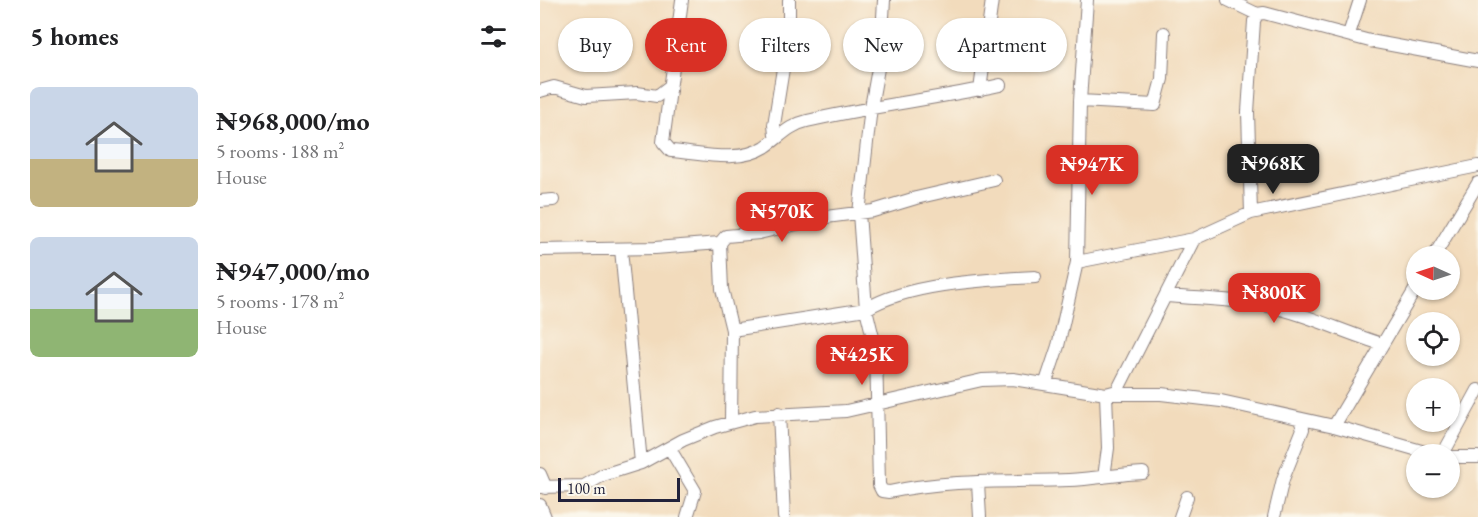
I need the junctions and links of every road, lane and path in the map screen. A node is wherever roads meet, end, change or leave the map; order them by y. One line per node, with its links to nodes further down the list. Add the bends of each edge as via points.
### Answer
1 (682, 0): 13 (street)
2 (789, 0): 18 (street, via 789,31 774,125)
3 (884, 0): 17 (street, via 881,52)
4 (992, 0): 14 (street)
5 (1087, 0): 16 (street)
6 (1228, 0): 8 (street)
7 (1360, 0): 10 (street)
8 (1257, 14): 10 (street, via 1264,12); 23 (street, via 1248,112)
9 (1164, 33): 16 (street, via 1162,79 1155,105)
10 (1349, 34): 11 (street)
11 (1478, 61)
12 (1000, 85): 14 (street)
13 (670, 86): 15 (street, via 657,96 586,96 554,87); 18 (street, via 663,142 671,151 736,156 764,147)
14 (980, 90): 17 (street)
15 (540, 91)
16 (1080, 101): 29 (street)
17 (871, 107): 18 (street, via 799,123); 22 (street)
18 (778, 136)
19 (1478, 166): 23 (street)
20 (994, 180): 22 (street)
21 (1478, 183): 26 (street)
22 (859, 213): 25 (street, via 726,236); 33 (street)
23 (1251, 213): 24 (street)
24 (1194, 239): 29 (street); 31 (street)
25 (720, 243): 27 (street); 34 (street, via 722,289)
26 (1440, 246)
27 (621, 249): 28 (street); 49 (street)
28 (540, 250)
29 (1077, 262): 36 (street)
30 (1035, 277): 33 (street, via 955,282 878,302)
31 (1167, 296): 35 (street, via 1264,305 1317,319); 38 (street, via 1117,391)
32 (1409, 300): 35 (street)
33 (866, 309): 34 (street); 39 (street, via 876,350)
34 (732, 330): 41 (street)
35 (1382, 344): 43 (street)
36 (1046, 382): 38 (street); 39 (street, via 982,380)
37 (1478, 390): 44 (street)
38 (1107, 394): 42 (street, via 1161,394 1221,401); 52 (street)
39 (877, 405): 40 (street, via 846,411); 53 (street, via 882,491)
40 (779, 413): 41 (street); 59 (street)
41 (731, 422): 46 (street, via 682,440)
42 (1301, 424): 43 (street); 62 (street)
43 (1334, 426): 45 (street)
44 (1448, 444)
45 (1406, 447)
46 (670, 449): 49 (street); 58 (street, via 695,491)
47 (1460, 457): 48 (street)
48 (1478, 457)
49 (641, 463): 54 (street, via 603,474 584,486)
50 (1143, 473): 52 (street)
51 (540, 474): 54 (street)
52 (1104, 477): 53 (street)
53 (978, 483): 60 (street)
54 (543, 488)
55 (1187, 497): 61 (street)
56 (540, 506): 57 (street)
57 (545, 517)
58 (687, 517)
59 (784, 517)
60 (980, 517)
61 (1180, 517)
62 (1274, 517)

